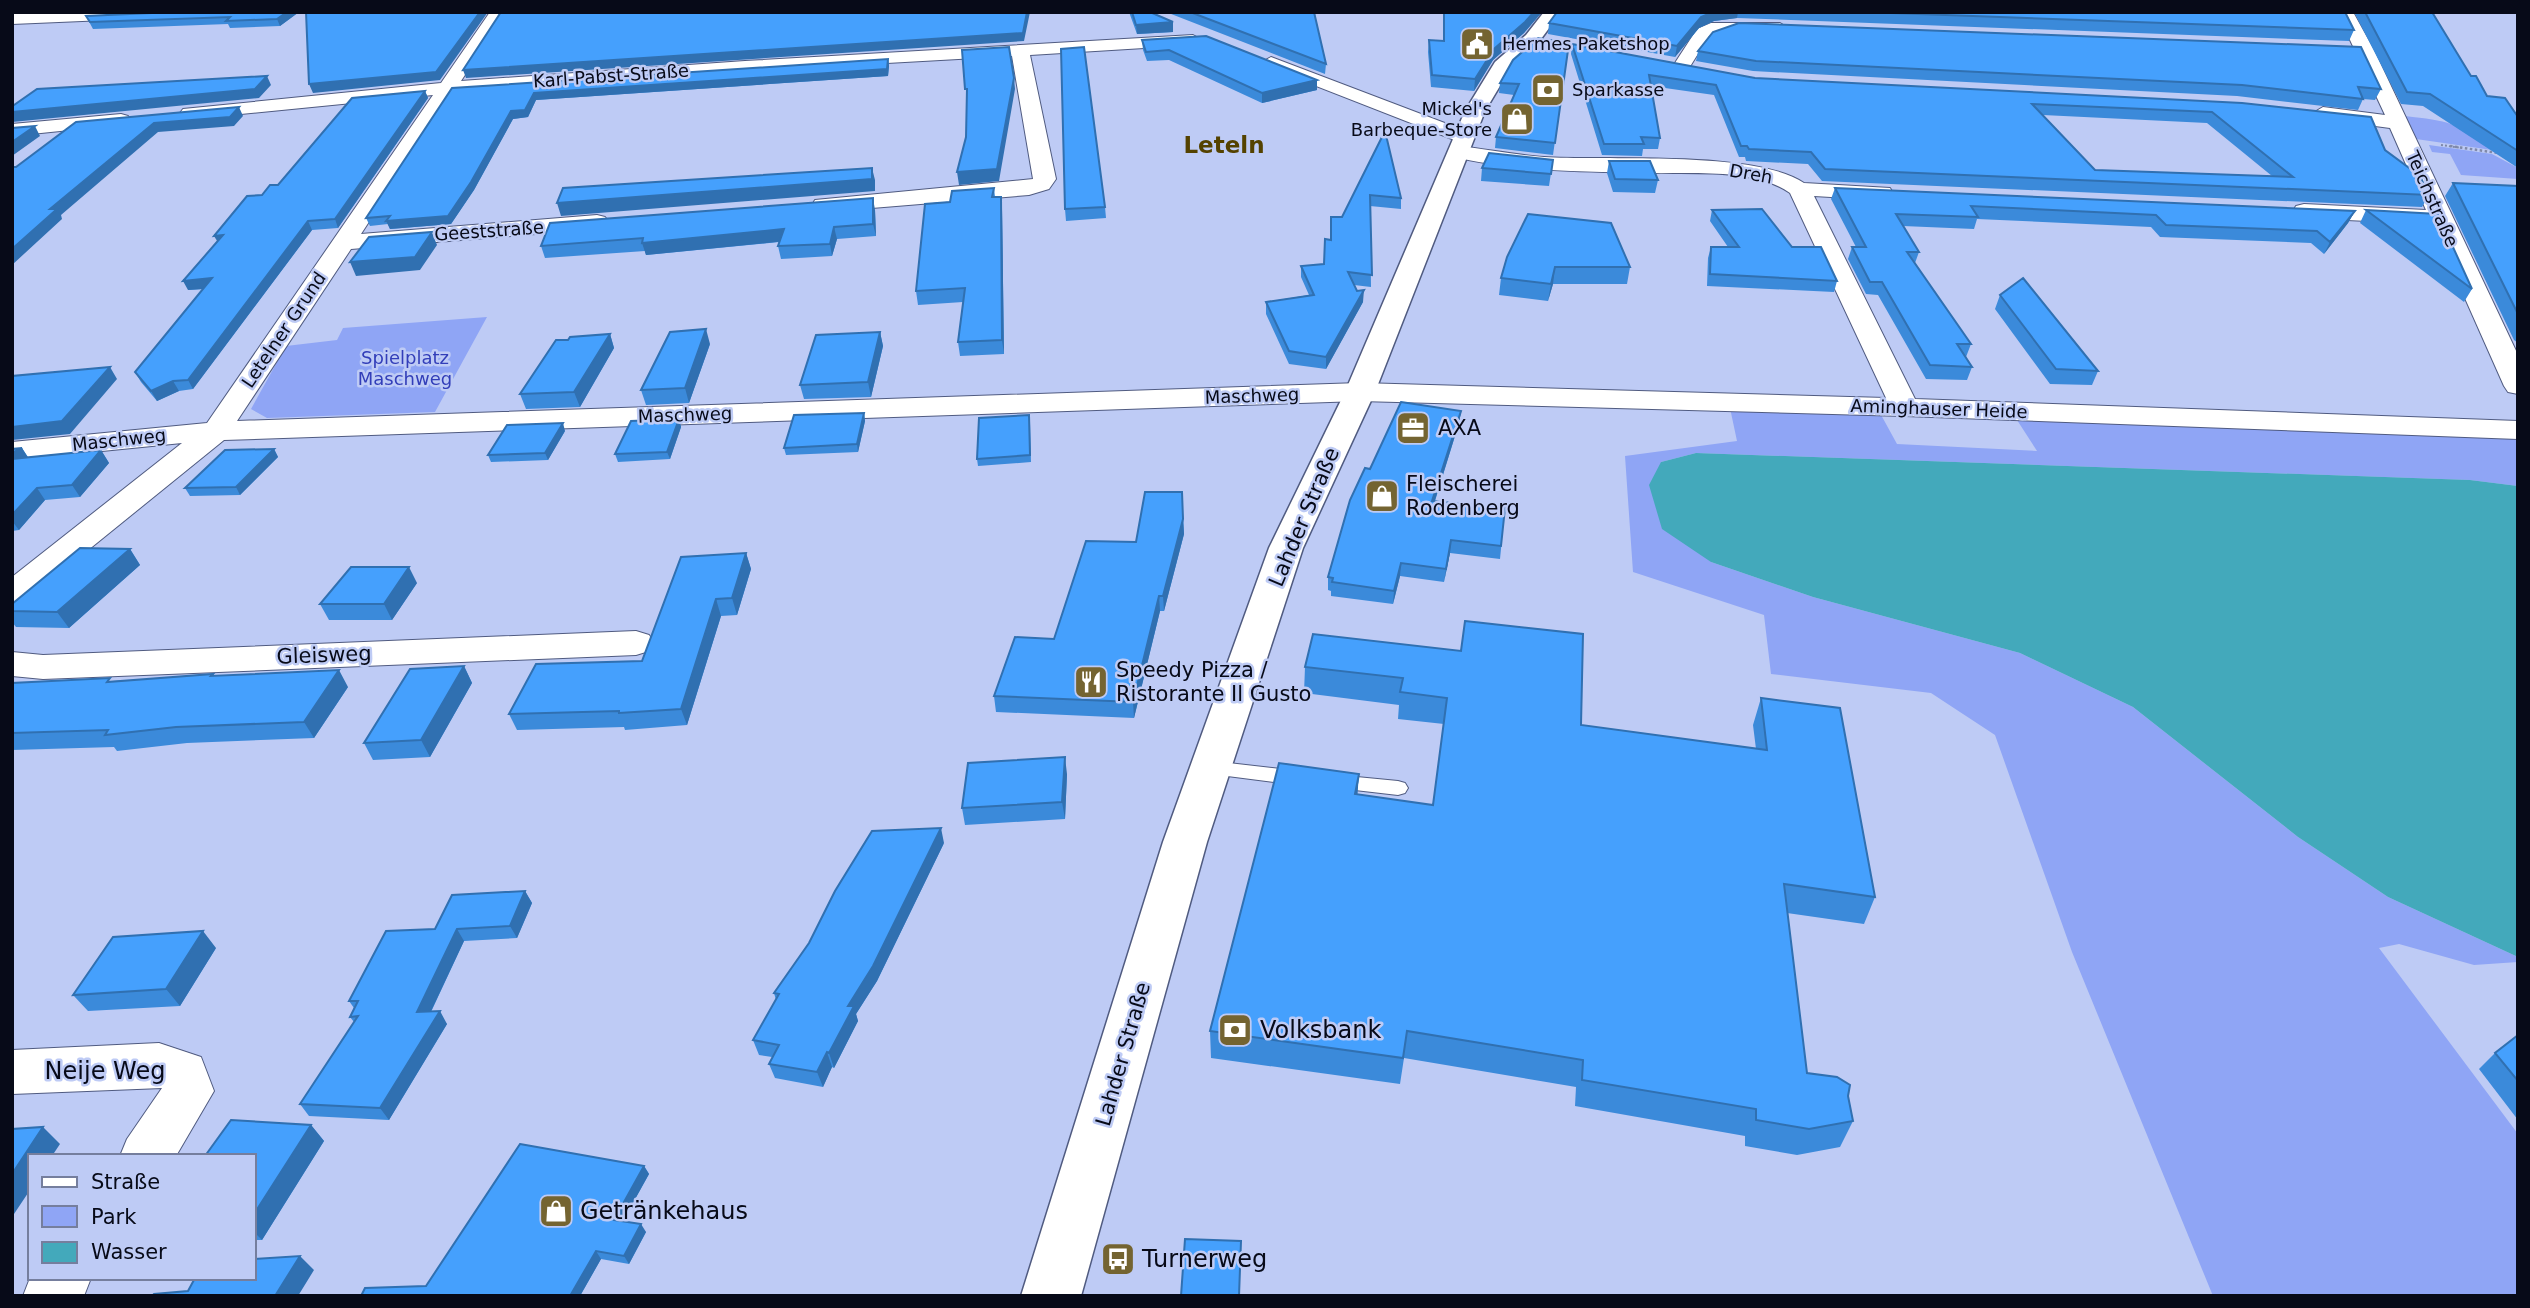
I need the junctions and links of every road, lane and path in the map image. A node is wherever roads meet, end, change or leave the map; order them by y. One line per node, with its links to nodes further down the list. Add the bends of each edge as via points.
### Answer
1 (176, 12): 6 (street)
2 (518, 12): 5 (street)
3 (1553, 12): 9 (street, Lahder Straße)
4 (2345, 12): 13 (street, Teichstraße)
5 (498, 13): 16 (street, Letelner Grund)
6 (12, 19)
7 (1165, 21): 12 (street, Karl-Pabst-Straße, via 1211,38)
8 (1795, 28): 15 (street, via 1711,28 1673,67)
9 (1532, 38): 10 (street); 23 (street, Lahder Straße, via 1490,84)
10 (1559, 44)
11 (2338, 49): 13 (street)
12 (1020, 50): 16 (street, Karl-Pabst-Straße); 30 (street, via 1045,178 1041,184)
13 (2365, 50): 22 (street, Teichstraße)
14 (1250, 54): 23 (street, Dreh)
15 (1704, 73)
16 (448, 88): 18 (street, Karl-Pabst-Straße); 34 (street, Letelner Grund)
17 (2301, 110): 22 (street)
18 (170, 116)
19 (142, 118): 20 (street)
20 (73, 125): 21 (street); 24 (street)
21 (12, 130)
22 (2402, 131): 25 (path); 26 (street, Teichstraße)
23 (1461, 145): 28 (street, Dreh, via 1543,163 1734,169 1786,180); 36 (street, Lahder Straße)
24 (42, 147)
25 (2510, 155)
26 (2426, 186): 27 (street); 32 (street, Teichstraße)
27 (2452, 187)
28 (1799, 189): 29 (street); 37 (street, Dreh)
29 (1910, 194)
30 (796, 207)
31 (2287, 210): 32 (street)
32 (2440, 217): 35 (street, Teichstraße)
33 (618, 220): 34 (street, Geeststraße)
34 (344, 242): 39 (street, Letelner Grund)
35 (2518, 386)
36 (1360, 392): 37 (street, Aminghauser Heide); 39 (street, Maschweg); 44 (street, Lahder Straße, via 1286,548)
37 (1905, 407): 38 (street, Aminghauser Heide)
38 (2518, 430)
39 (216, 431): 40 (street, Maschweg); 41 (street, Letelner Grund)
40 (12, 451)
41 (12, 594)
42 (636, 643): 43 (street, Gleisweg, via 43,667)
43 (12, 664)
44 (1210, 768): 45 (lane); 50 (street, Lahder Straße)
45 (1398, 788)
46 (12, 1072): 47 (street, Neije Weg, via 159,1065 183,1072 189,1091)
47 (147, 1154)
48 (62, 1280): 49 (street)
49 (51, 1296)
50 (1051, 1296)

